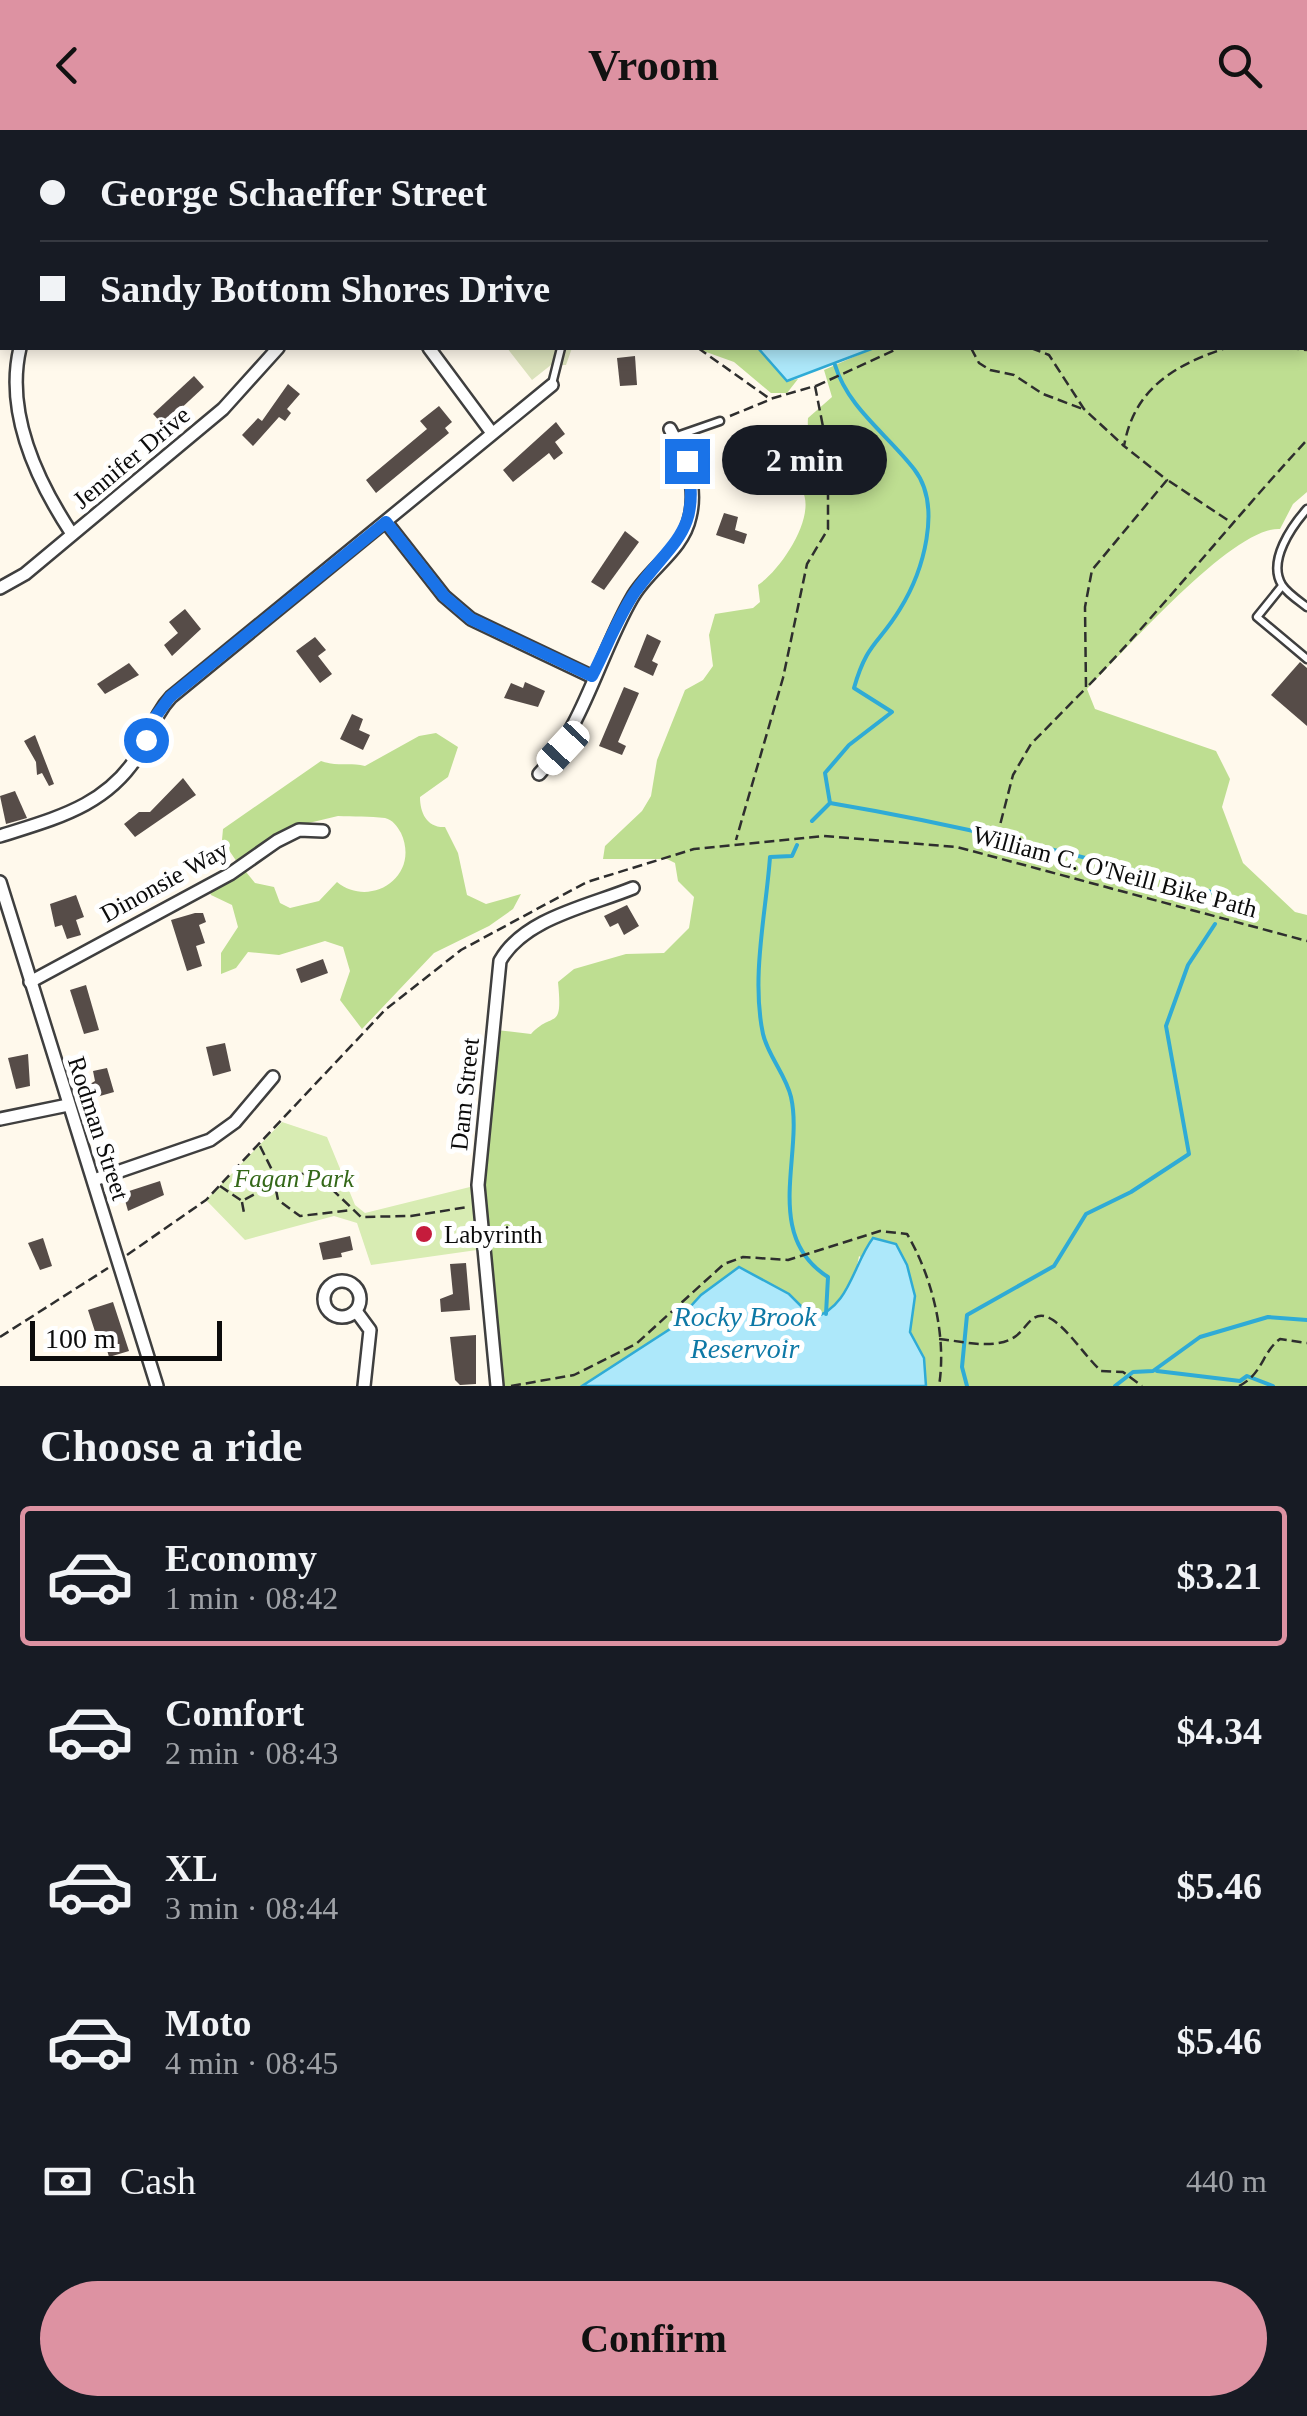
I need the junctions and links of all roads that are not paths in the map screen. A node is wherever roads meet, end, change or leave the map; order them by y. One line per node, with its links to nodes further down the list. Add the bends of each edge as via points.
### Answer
1 (20, 350): 11 (street, via 18,407 41,483)
2 (276, 350): 11 (street, Jennifer Drive, via 223,410)
3 (430, 350): 7 (street)
4 (561, 350): 5 (lane)
5 (552, 385): 7 (street)
6 (720, 421): 8 (lane)
7 (492, 433): 10 (street)
8 (672, 433): 16 (street, via 693,489 690,519 680,541 633,594)
9 (1307, 509): 12 (lane, via 1290,527 1280,554)
10 (386, 522): 16 (street, via 444,596 471,619); 19 (street, via 170,697 106,794)
11 (72, 534): 13 (street, Jennifer Drive)
12 (1282, 586): 14 (lane); 15 (lane, via 1256,618)
13 (0, 588)
14 (1307, 607)
15 (1307, 659)
16 (592, 676): 17 (street, via 563,748)
17 (538, 774)
18 (322, 831): 22 (street, Dinonsie Way, via 299,830 277,841 230,874)
19 (0, 836)
20 (0, 882): 22 (street, Rodman Street)
21 (633, 888): 30 (street, Dam Street, via 540,925 500,962 478,1185)
22 (30, 982): 24 (street, Rodman Street)
23 (273, 1076): 26 (street, via 235,1122 210,1140)
24 (68, 1105): 25 (street); 26 (street, Rodman Street)
25 (0, 1119)
26 (94, 1180): 28 (street, Rodman Street)
27 (356, 1311): 29 (street, via 370,1330)
28 (157, 1386)
29 (364, 1386)
30 (497, 1386)

